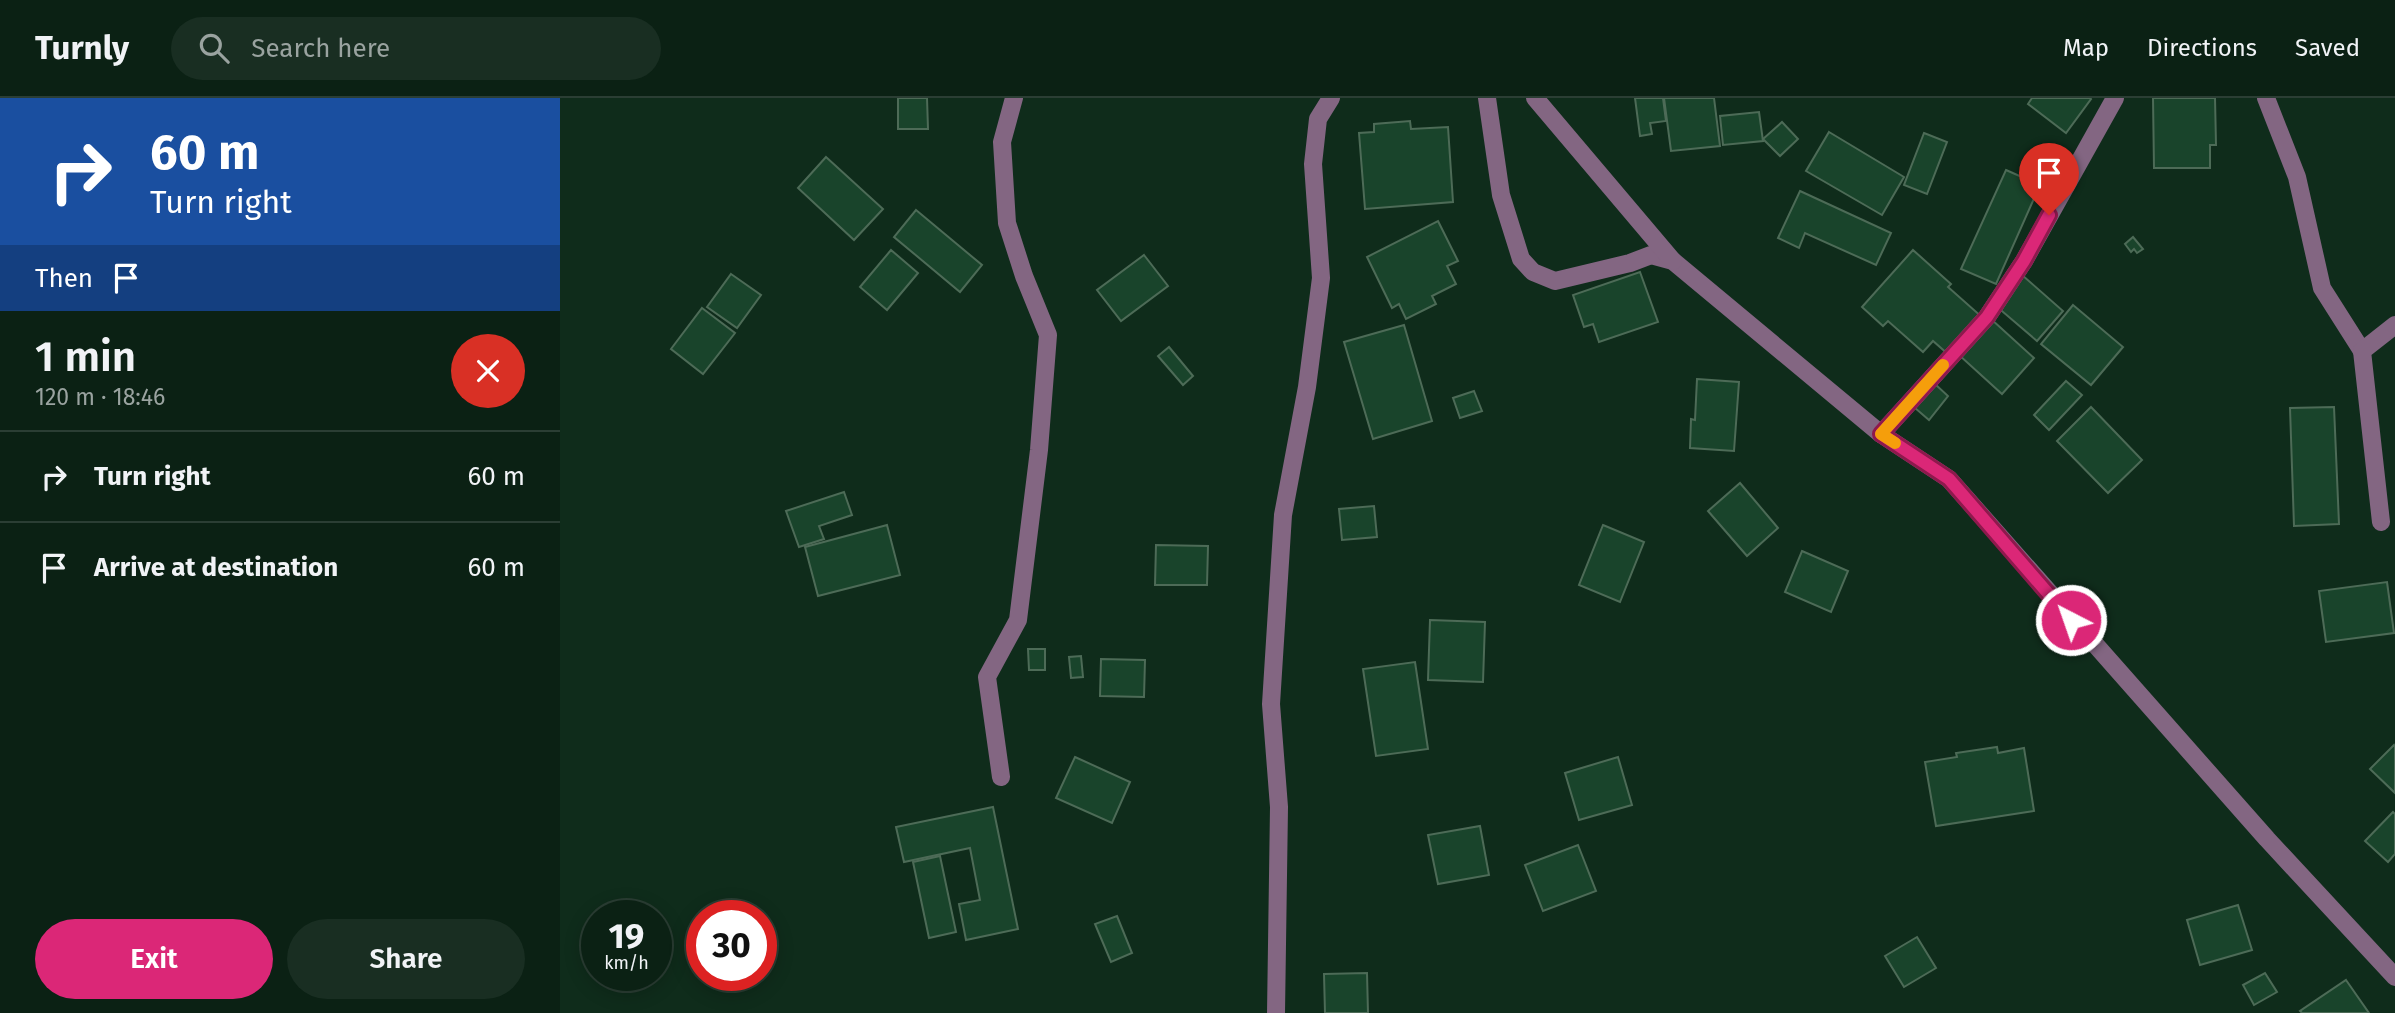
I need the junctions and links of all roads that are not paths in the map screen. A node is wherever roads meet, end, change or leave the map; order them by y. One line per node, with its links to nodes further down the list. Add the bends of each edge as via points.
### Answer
1 (1014, 98): 12 (street, via 1002,142 1007,223 1048,335 1018,620 987,677)
2 (1331, 98): 14 (street, via 1318,119 1313,164 1321,278 1283,515 1271,704 1279,807)
3 (1487, 98): 7 (street, via 1501,195 1521,259 1534,272 1555,281 1651,255)
4 (1535, 98): 7 (street)
5 (2115, 98): 10 (street, via 2024,261 1987,317)
6 (2266, 98): 9 (street, via 2297,177 2322,288)
7 (1672, 261): 10 (street)
8 (2395, 325): 9 (street)
9 (2362, 351): 11 (street)
10 (1881, 434): 13 (street, via 1949,479)
11 (2381, 522)
12 (1001, 777)
13 (2395, 977)
14 (1276, 1013)

